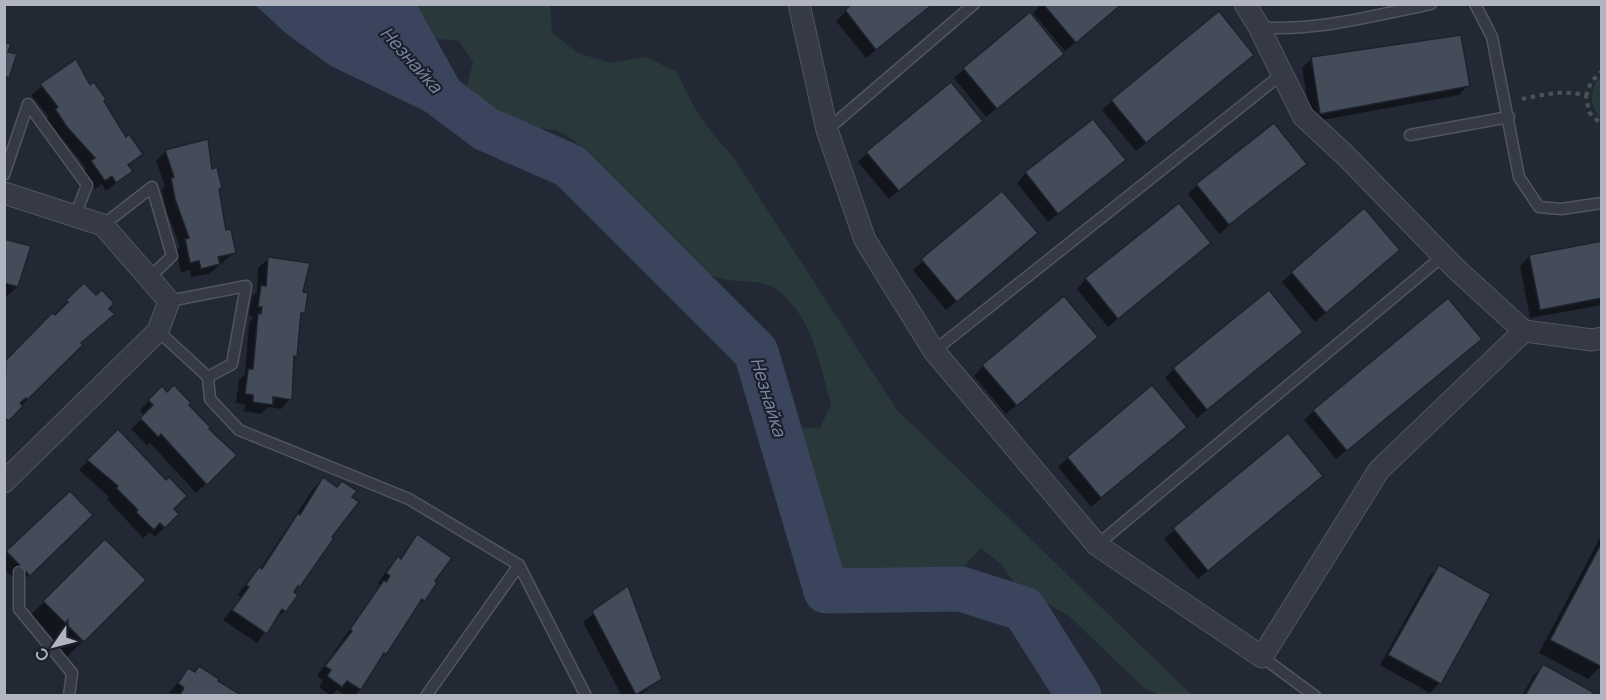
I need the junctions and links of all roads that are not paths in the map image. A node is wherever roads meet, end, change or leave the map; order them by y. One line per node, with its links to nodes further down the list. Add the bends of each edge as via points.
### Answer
1 (799, 4): 9 (street)
2 (974, 4): 9 (lane)
3 (1245, 4): 6 (street)
4 (1431, 4): 6 (lane, via 1322,25)
5 (1475, 4): 8 (lane, via 1492,37)
6 (1259, 27): 7 (street)
7 (1282, 74): 16 (street, via 1303,116); 22 (lane)
8 (1509, 117): 10 (lane); 13 (lane, via 1520,177 1539,207 1561,209)
9 (827, 130): 22 (street, via 865,240)
10 (1410, 135)
11 (4, 175): 14 (lane, via 28,104 87,185)
12 (4, 193): 14 (street)
13 (1602, 203)
14 (75, 216): 15 (street)
15 (103, 225): 17 (street); 17 (lane, via 152,187 172,256)
16 (1443, 256): 20 (street); 25 (lane)
17 (149, 278): 18 (street)
18 (169, 301): 19 (street); 23 (lane, via 246,286 232,364)
19 (158, 331): 23 (lane); 24 (street)
20 (1524, 331): 21 (street); 28 (street, via 1379,470)
21 (1602, 338)
22 (934, 351): 25 (street)
23 (208, 377): 26 (lane, via 210,399 239,430 409,499)
24 (4, 482)
25 (1097, 545): 28 (street)
26 (519, 565): 30 (lane); 31 (lane)
27 (19, 572): 29 (lane, via 20,609 72,673)
28 (1262, 657): 32 (lane)
29 (69, 696)
30 (426, 696)
31 (586, 696)
32 (1315, 696)

